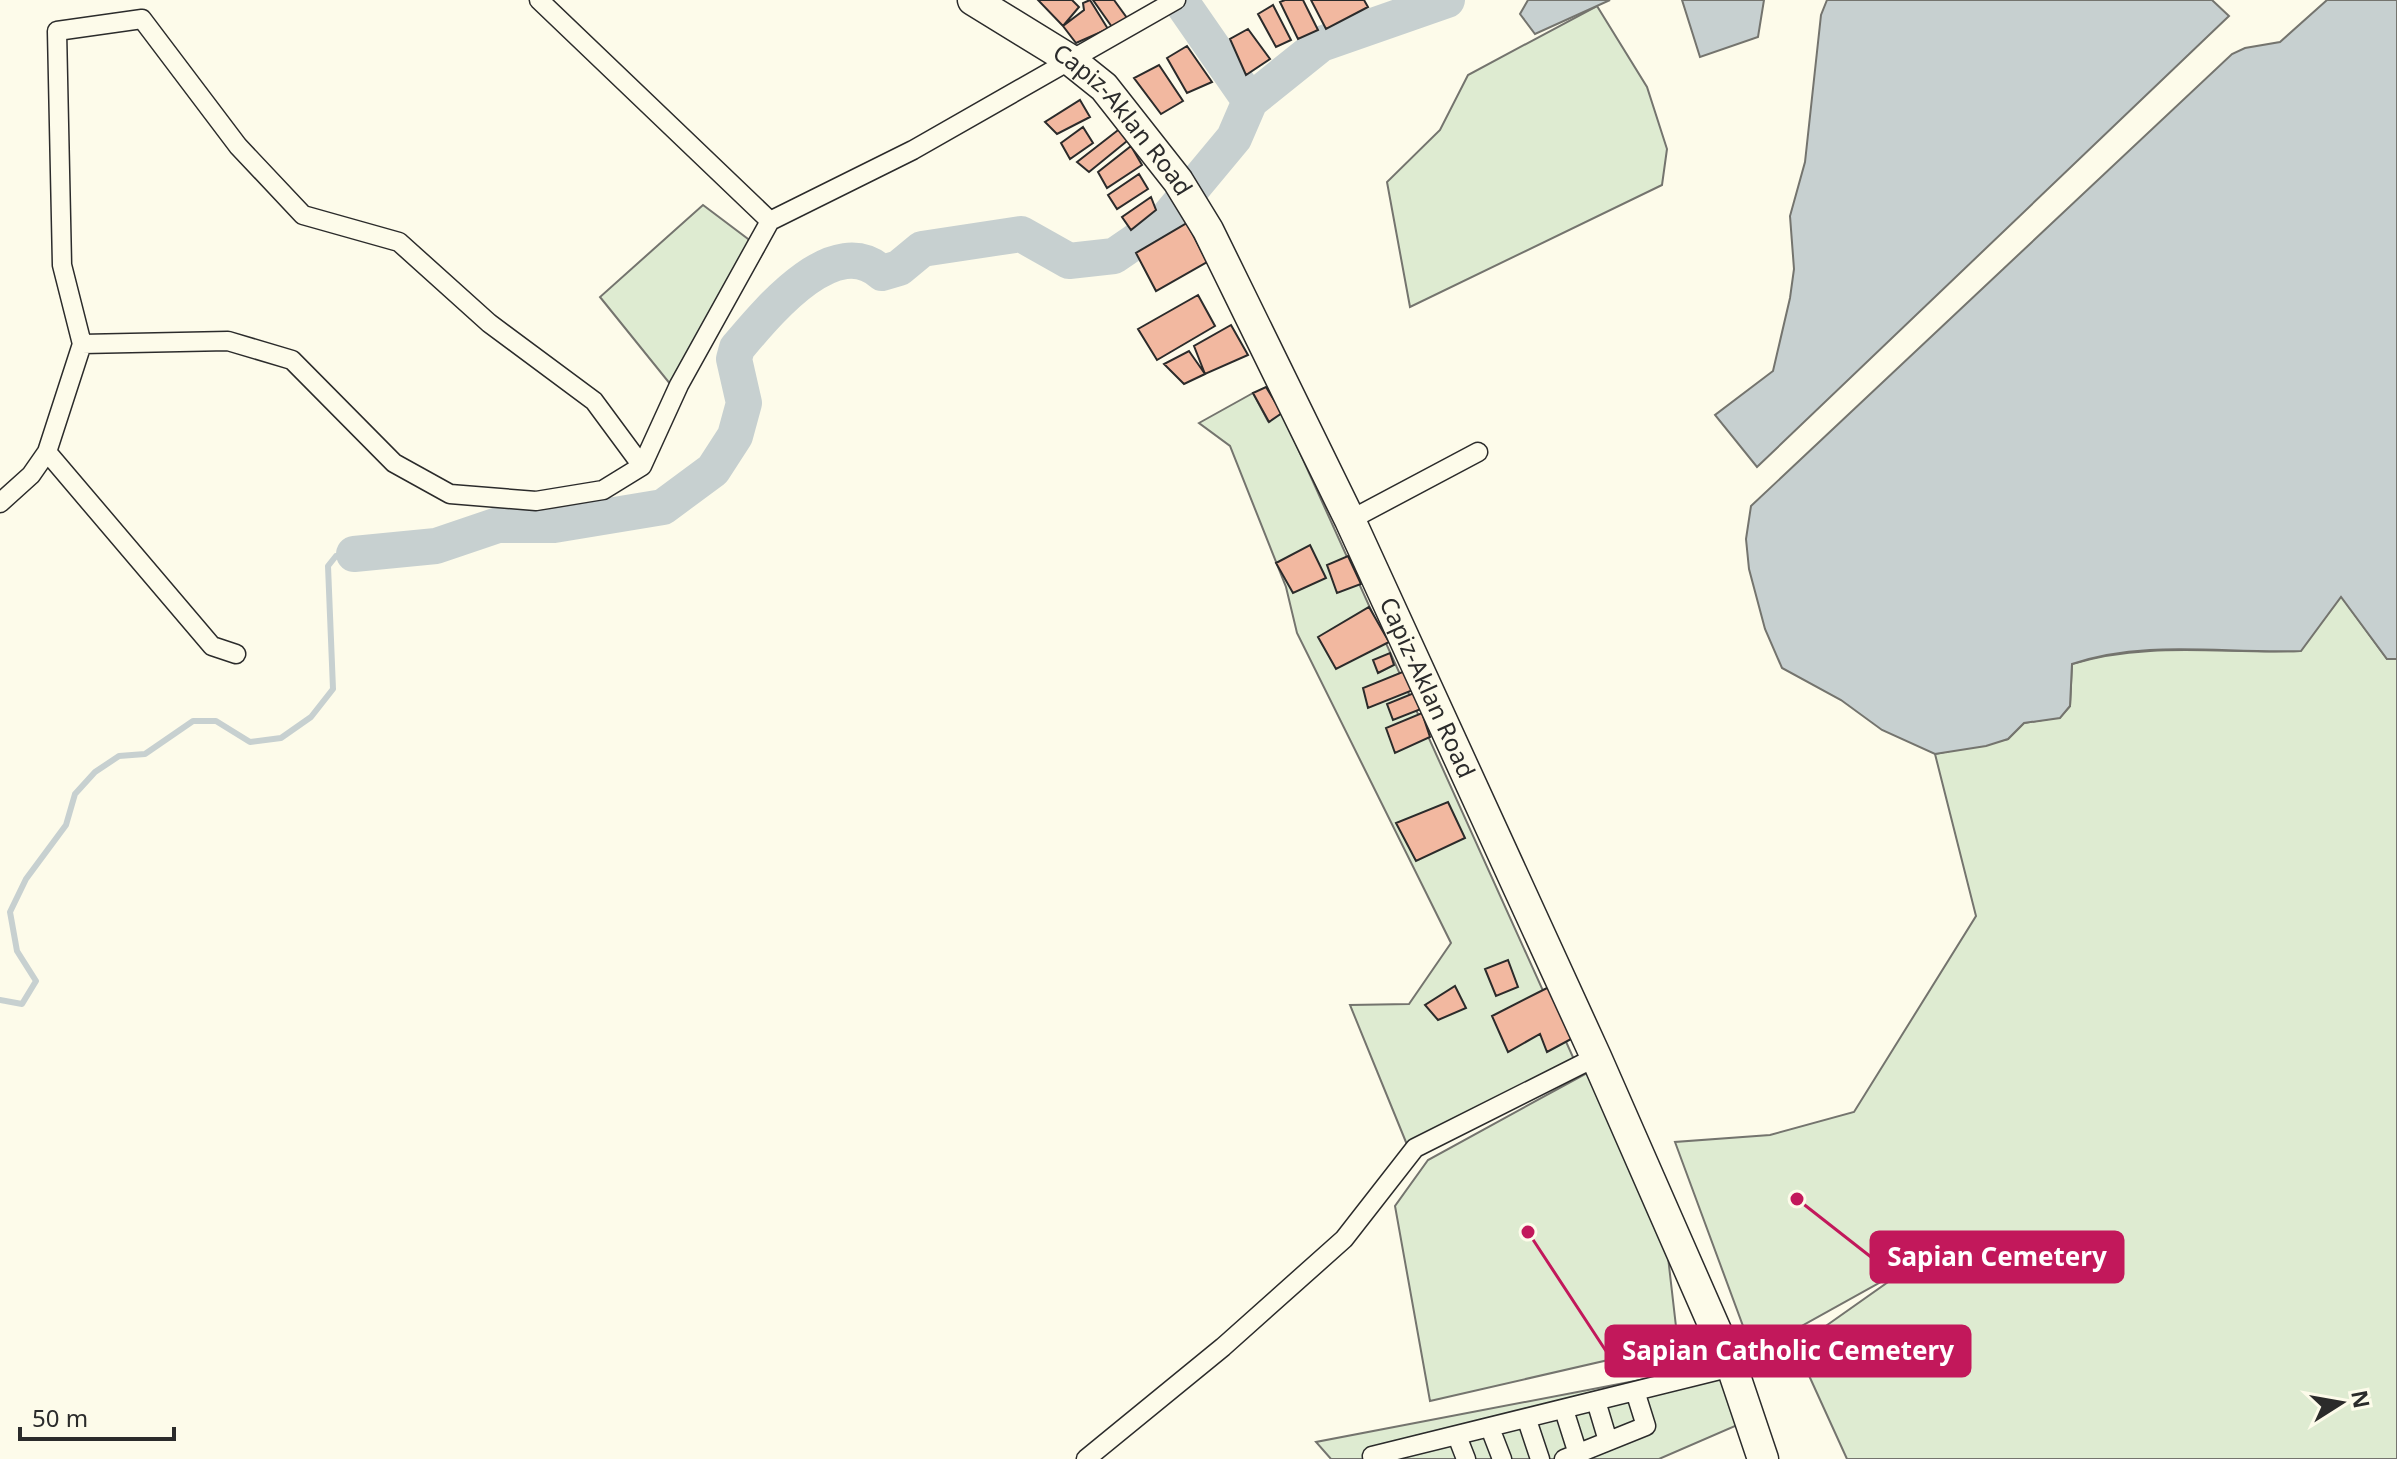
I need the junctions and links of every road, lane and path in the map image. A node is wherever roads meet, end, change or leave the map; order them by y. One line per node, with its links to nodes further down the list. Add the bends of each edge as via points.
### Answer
1 (539, 0): 5 (street)
2 (1176, 0): 4 (street)
3 (979, 2): 4 (main road, Capiz-Aklan Road)
4 (1069, 59): 5 (street, via 913,150); 11 (main road, Capiz-Aklan Road, via 1104,87 1178,181 1208,230)
5 (770, 221): 9 (street, via 679,385)
6 (82, 344): 7 (street); 9 (street, via 228,341 292,360 394,463 450,494 536,501 603,490); 9 (street, via 62,265 57,31 142,19 238,146 303,215 399,242 489,323 594,401)
7 (47, 452): 10 (street); 12 (street, via 212,646)
8 (1478, 452): 11 (street)
9 (642, 466)
10 (0, 503)
11 (1350, 520): 13 (main road, Capiz-Aklan Road)
12 (236, 654)
13 (1596, 1057): 14 (main road, Capiz-Aklan Road); 24 (street, via 1415,1148 1344,1239)
14 (1732, 1367): 15 (street); 29 (main road, Capiz-Aklan Road)
15 (1635, 1391): 16 (street); 21 (street, via 1646,1426)
16 (1596, 1401): 17 (street); 21 (street)
17 (1564, 1410): 18 (street); 23 (street)
18 (1527, 1420): 19 (street); 28 (street)
19 (1490, 1428): 20 (street); 27 (street)
20 (1457, 1436): 22 (street); 26 (street)
21 (1608, 1441): 23 (street)
22 (1421, 1452): 25 (street)
23 (1571, 1456)
24 (1086, 1459)
25 (1374, 1459)
26 (1466, 1459)
27 (1502, 1459)
28 (1540, 1459)
29 (1763, 1459)

